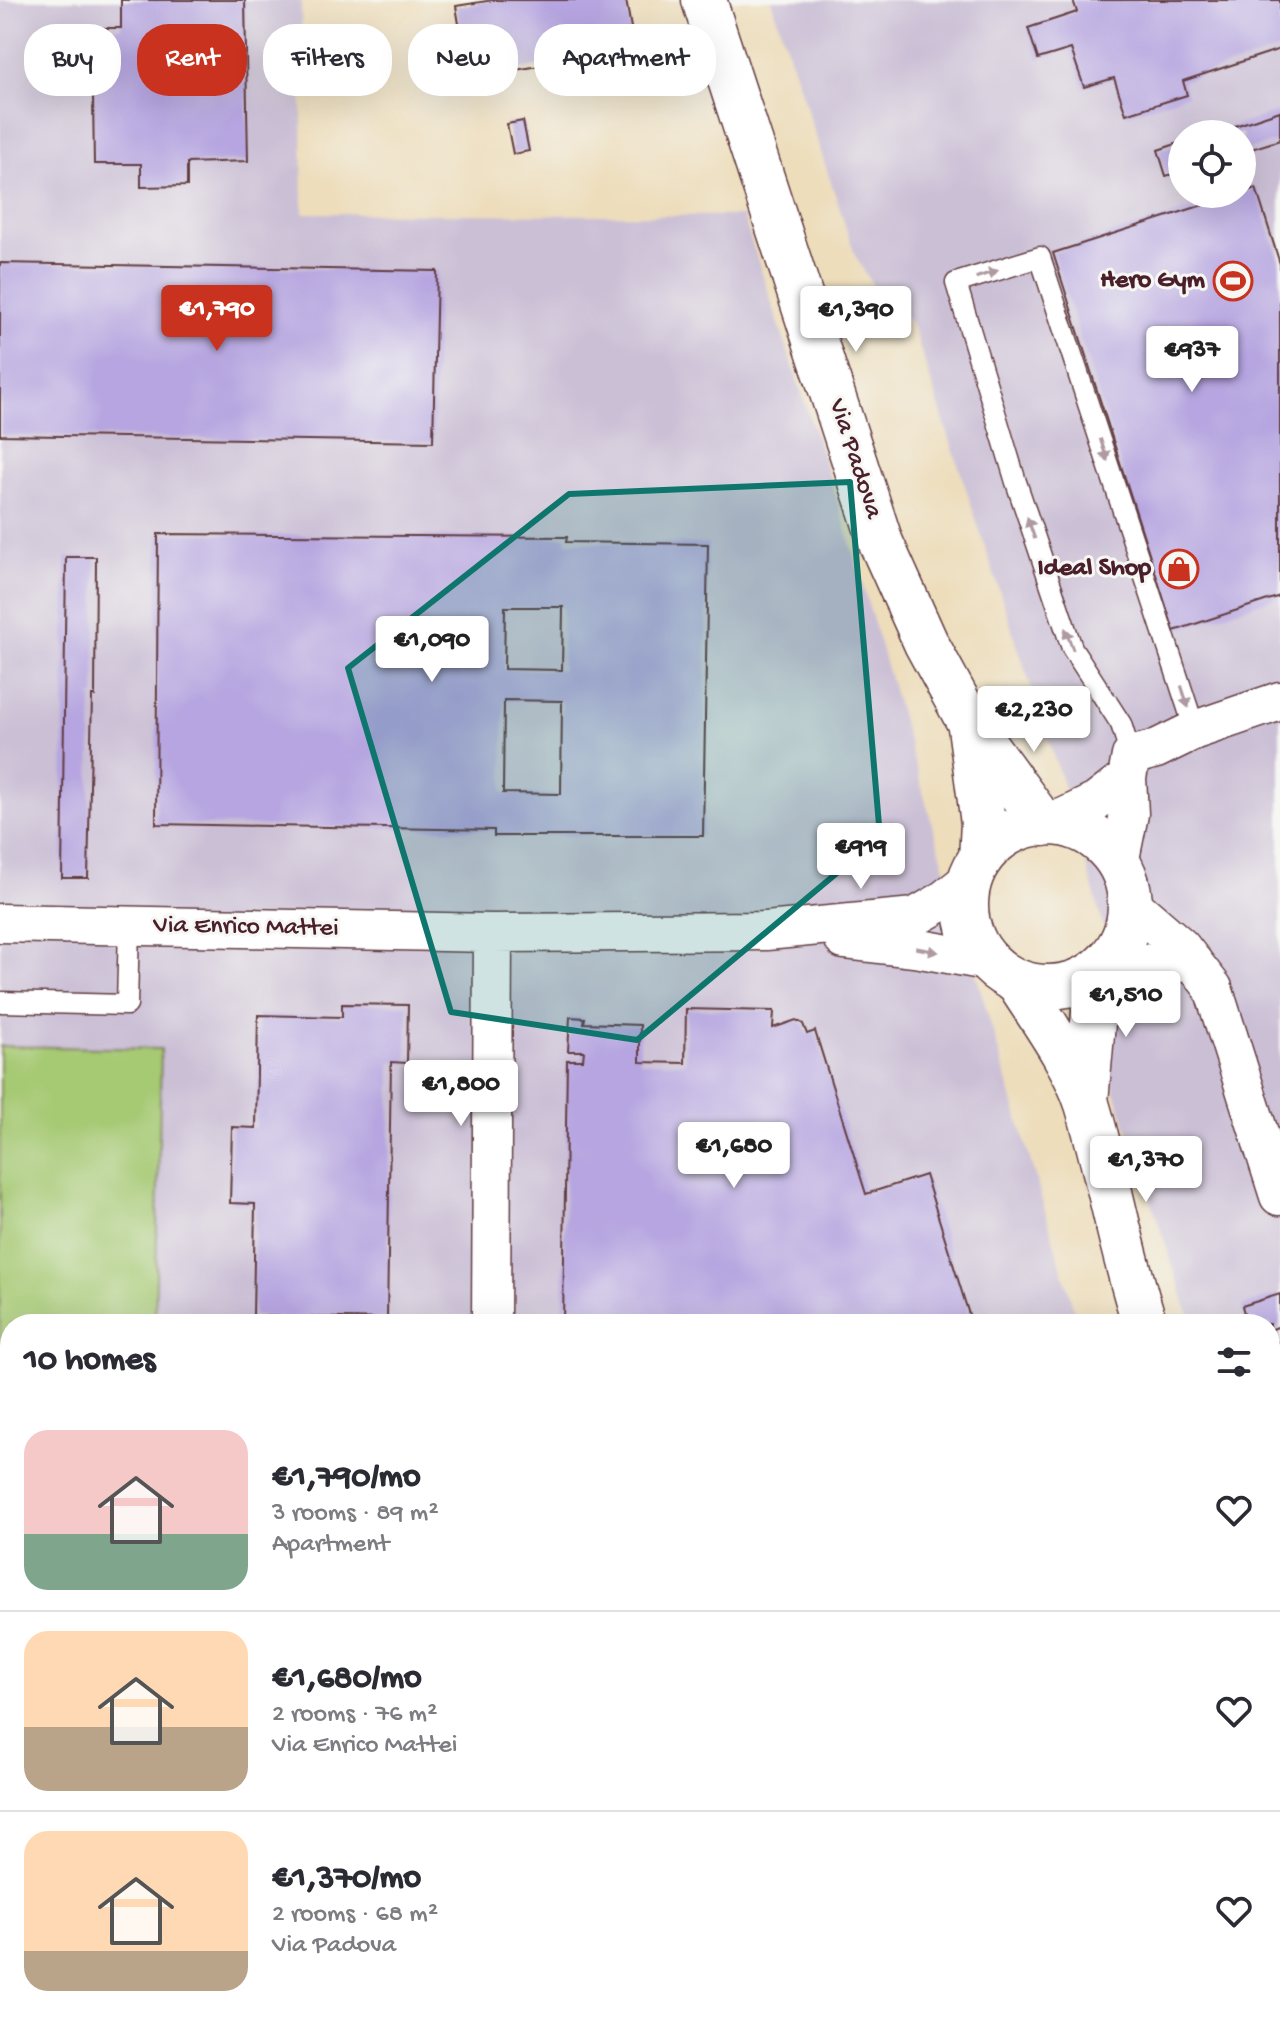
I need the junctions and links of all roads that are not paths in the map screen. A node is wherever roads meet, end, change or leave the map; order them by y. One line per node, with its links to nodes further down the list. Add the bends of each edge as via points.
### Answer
1 (704, 0): 3 (main road, Via Padova, via 881,543)
2 (1280, 701): 4 (street)
3 (970, 724): 6 (main road, Via Padova); 7 (main road, Via Padova, via 983,823)
4 (1195, 730): 5 (street); 5 (lane, one-way to 4, via 1121,724 1072,648 956,283 1040,257)
5 (1129, 767): 6 (street, via 1096,802); 8 (street)
6 (1047, 823): 7 (main road, via 1012,831); 8 (main road, via 1091,835 1107,848)
7 (975, 869): 11 (street, Via Enrico Mattei, via 941,902 915,917); 15 (main road, via 966,913 969,929)
8 (1125, 883): 13 (street); 14 (main road, via 1128,924 1121,943)
9 (0, 923): 10 (street, Via Enrico Mattei)
10 (129, 926): 12 (street, Via Enrico Mattei); 16 (lane, via 127,1005)
11 (766, 931): 12 (street, Via Enrico Mattei); 15 (street, Via Enrico Mattei, one-way to 15, via 921,949)
12 (493, 933): 19 (street)
13 (1193, 962): 14 (street); 18 (street, via 1213,988)
14 (1101, 967): 15 (main road, via 1069,985 1043,987); 17 (main road)
15 (1002, 971): 17 (main road, via 1054,1038)
16 (0, 1002)
17 (1086, 1101): 20 (main road)
18 (1280, 1197)
19 (491, 1314)
20 (1142, 1314)

